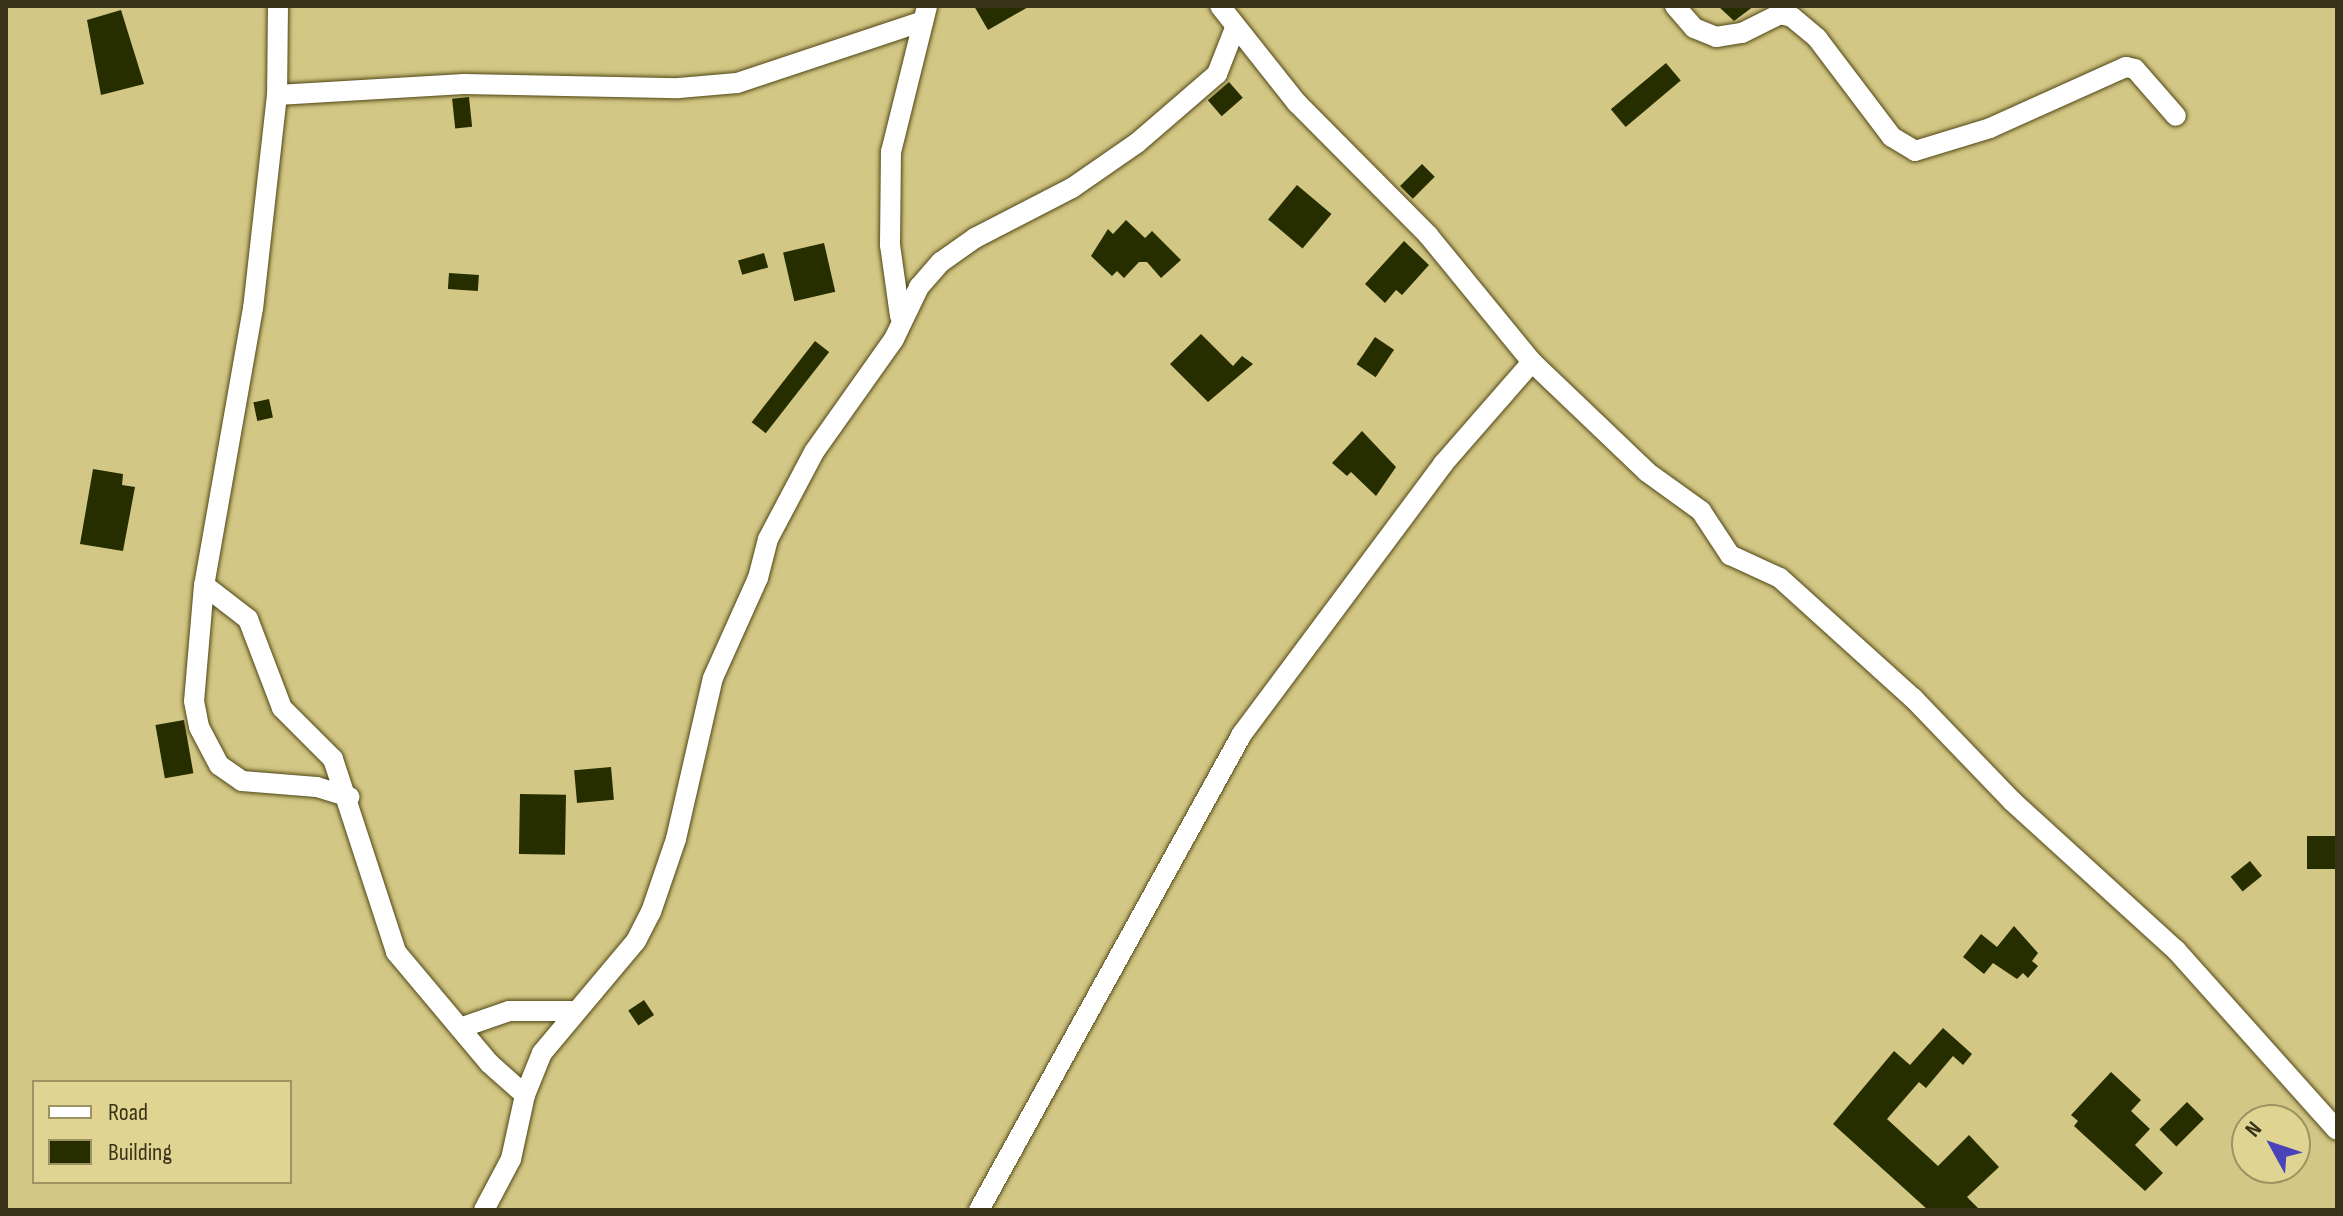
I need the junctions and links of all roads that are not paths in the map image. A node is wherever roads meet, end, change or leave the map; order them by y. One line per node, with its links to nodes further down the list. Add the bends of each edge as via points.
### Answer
1 (278, 6): 6 (street)
2 (1220, 6): 5 (street)
3 (1675, 6): 7 (street, via 1694,28 1716,37 1742,33 1780,14 1792,17 1817,38 1892,137 1915,151 1990,128 2126,67 2135,69)
4 (925, 13): 6 (street, via 737,83 679,88 464,84); 8 (street, via 891,152 890,245)
5 (1235, 28): 8 (street, via 1226,60 1202,90 1072,188 975,238 941,262); 9 (street, via 1297,103 1428,235)
6 (277, 95): 10 (street, via 253,308)
7 (2176, 116)
8 (900, 316): 12 (street, via 894,339 814,452 768,539 758,578 704,707 666,876 636,941)
9 (1532, 362): 15 (street, via 1647,472 1712,522 1730,555 1780,578 1913,698 2012,801 2176,950); 17 (street, via 1443,464 1242,734)
10 (204, 585): 11 (street, via 248,619 282,708 327,748); 11 (street, via 194,701 199,727 219,765 242,781 317,787)
11 (349, 797): 13 (street, via 396,952)
12 (576, 1011): 13 (street, via 509,1011); 14 (street, via 542,1053)
13 (460, 1028): 14 (street)
14 (525, 1095): 16 (street, via 511,1159)
15 (2337, 1130)
16 (484, 1210)
17 (979, 1210)

